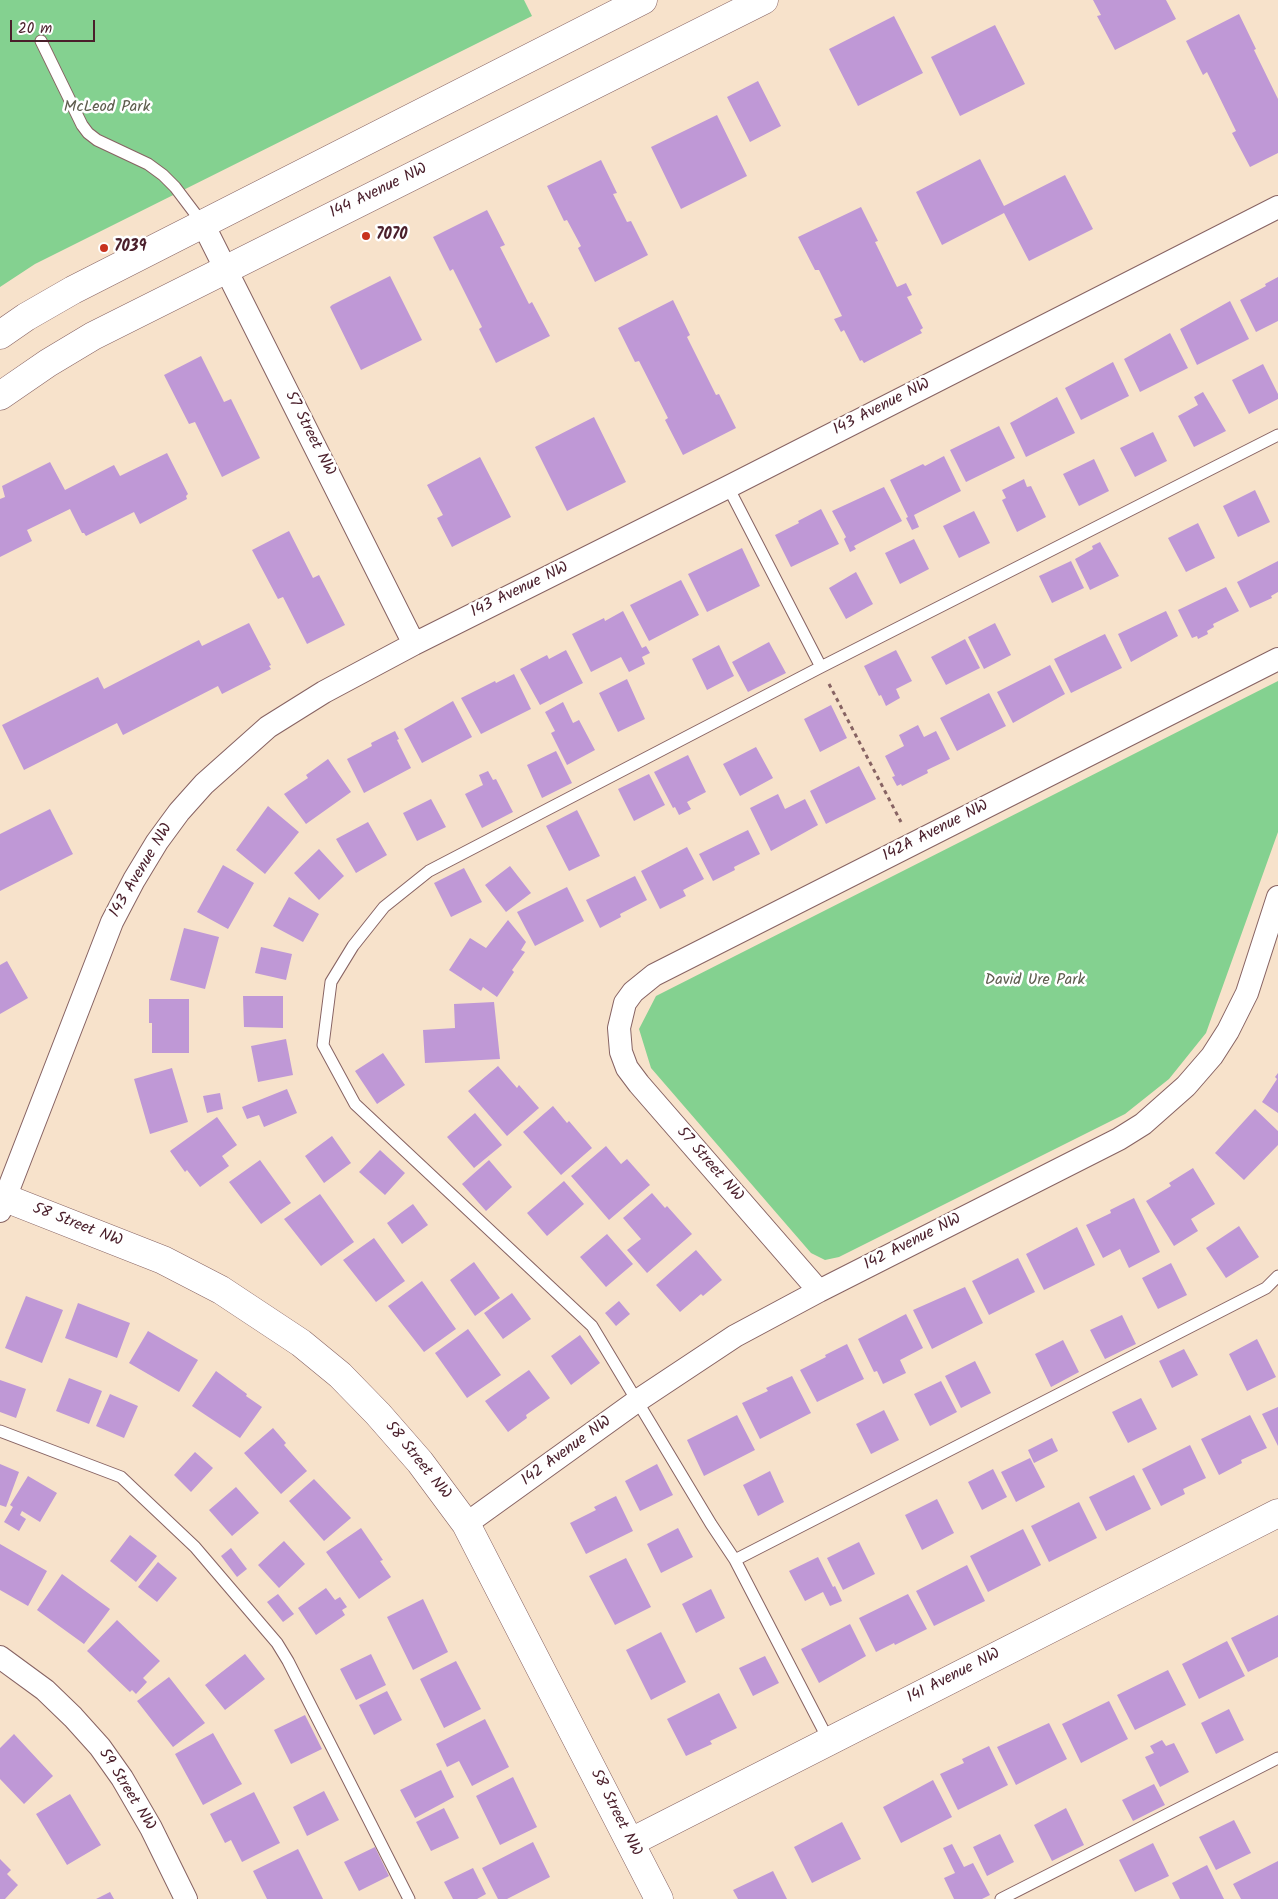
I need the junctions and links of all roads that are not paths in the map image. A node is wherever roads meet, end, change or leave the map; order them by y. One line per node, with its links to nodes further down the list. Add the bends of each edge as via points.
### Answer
1 (643, 0): 5 (street)
2 (764, 0): 6 (street, 144 Avenue NW)
3 (41, 42): 5 (lane, via 88,133 163,175)
4 (1278, 207): 10 (street, 143 Avenue NW)
5 (203, 224): 6 (street, 57 Street NW); 7 (street, via 73,290)
6 (225, 269): 8 (street, 144 Avenue NW, via 93,336 48,362); 11 (street, 57 Street NW)
7 (0, 335)
8 (0, 396)
9 (1278, 435): 13 (lane)
10 (728, 487): 11 (street, 143 Avenue NW); 13 (lane)
11 (414, 644): 16 (street, 143 Avenue NW, via 324,692 268,727 204,784 179,812 157,842 112,922)
12 (1278, 660): 15 (street, 142A Avenue NW, via 654,975 632,992 625,1003)
13 (821, 668): 19 (lane, via 429,871 384,907 353,946 331,982 322,1045 355,1104 580,1312 592,1326)
14 (1278, 897): 18 (street, 142 Avenue NW, via 1247,993 1228,1031 1186,1086 1165,1106 1119,1139)
15 (619, 1028): 18 (street, 57 Street NW, via 621,1052 627,1068 639,1084)
16 (2, 1202): 22 (street, 58 Street NW, via 163,1260 221,1290 268,1320 340,1375 378,1414 420,1462)
17 (1278, 1276): 23 (lane, via 1266,1288)
18 (819, 1292): 19 (street, 142 Avenue NW, via 735,1336)
19 (637, 1402): 22 (street, 142 Avenue NW); 23 (lane)
20 (0, 1431): 29 (lane, via 121,1477 195,1547 288,1661)
21 (1278, 1513): 25 (street, 141 Avenue NW)
22 (466, 1524): 27 (street, 58 Street NW)
23 (735, 1560): 25 (lane)
24 (0, 1657): 28 (street, 59 Street NW, via 44,1690 100,1747 151,1828)
25 (829, 1742): 27 (street, 141 Avenue NW)
26 (1278, 1758): 31 (lane)
27 (631, 1842): 30 (street, 58 Street NW)
28 (186, 1899)
29 (409, 1899)
30 (659, 1899)
31 (1001, 1899)

